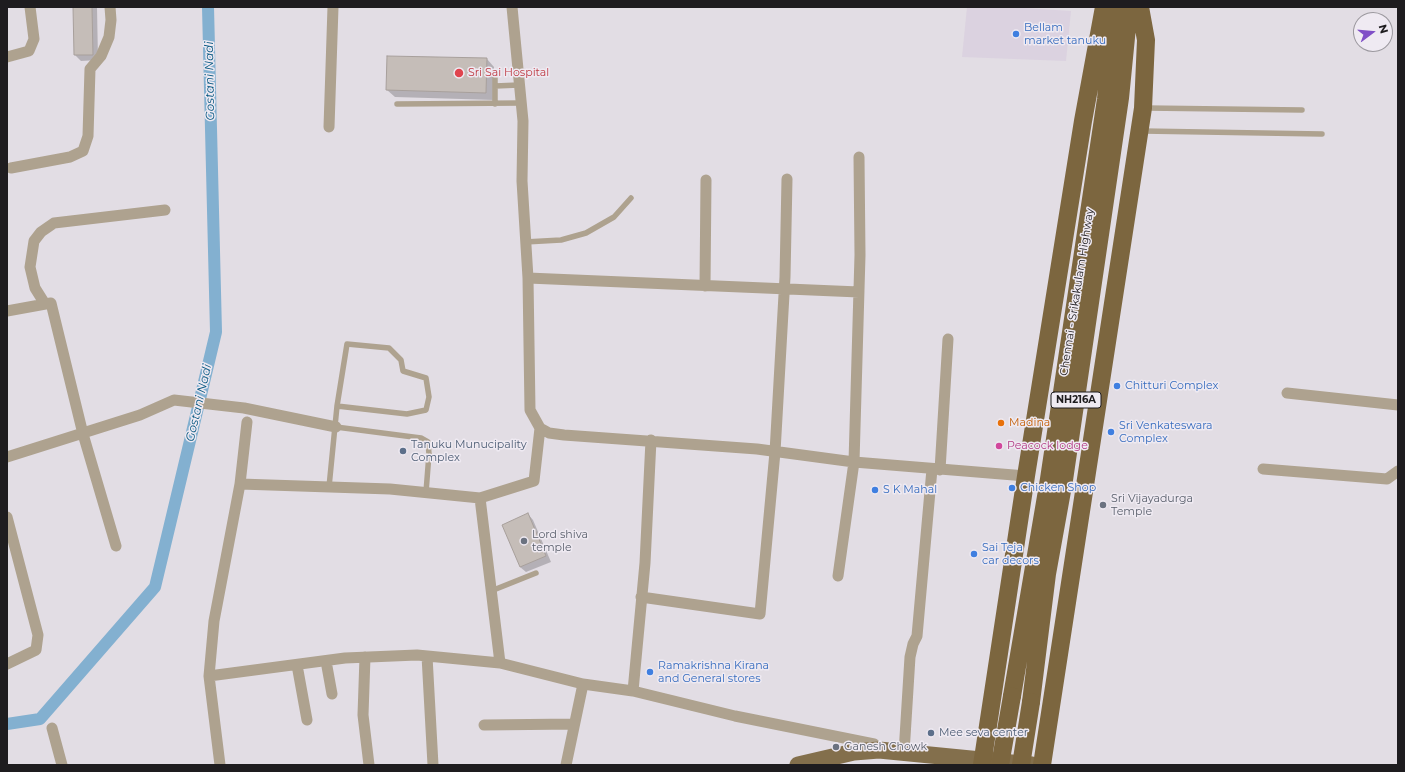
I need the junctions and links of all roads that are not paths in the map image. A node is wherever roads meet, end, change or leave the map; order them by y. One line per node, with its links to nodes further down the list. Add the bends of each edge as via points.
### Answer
1 (30, 7): 9 (street, via 34,39 30,51)
2 (110, 7): 22 (street, via 109,37 101,56 90,69 88,136 82,152 70,157)
3 (333, 7): 18 (street)
4 (512, 7): 11 (street)
5 (1104, 7): 49 (highway, via 1083,121)
6 (1116, 7): 83 (highway, Chennai - Srikakulam Highway / NH216A, bridge, via 1106,99 1049,479)
7 (1129, 7): 84 (highway, NH216A, bridge, via 1119,106 1064,480 1047,574)
8 (1140, 7): 16 (highway, via 1146,40)
9 (7, 57)
10 (495, 74): 12 (lane)
11 (519, 85): 12 (lane); 13 (street)
12 (495, 86): 15 (lane)
13 (521, 103): 15 (lane); 27 (street)
14 (397, 104): 15 (lane)
15 (495, 104)
16 (1143, 108): 17 (lane); 19 (highway)
17 (1302, 110)
18 (329, 127)
19 (1140, 131): 20 (lane); 86 (highway)
20 (1322, 134)
21 (859, 157): 31 (street)
22 (11, 168)
23 (787, 178): 30 (street)
24 (706, 180): 29 (street)
25 (631, 198): 27 (lane, via 614,217 586,233 561,240)
26 (165, 210): 32 (street, via 54,223 41,232 34,241 30,267 34,288)
27 (525, 242): 28 (street)
28 (528, 278): 29 (street); 40 (street, via 530,410)
29 (705, 286): 30 (street)
30 (784, 289): 31 (street); 43 (street)
31 (859, 292): 45 (street)
32 (45, 304): 33 (street); 41 (street, via 51,303)
33 (7, 311)
34 (948, 339): 47 (street)
35 (1287, 393): 36 (street)
36 (1398, 405)
37 (337, 406): 37 (lane, via 407,414 426,410 429,397 426,378 403,371 401,360 389,348 347,344); 39 (lane)
38 (247, 422): 50 (street)
39 (336, 427): 41 (street, via 244,408 174,400 140,415); 51 (lane); 52 (lane, via 421,438 428,442)
40 (540, 428): 42 (street, via 549,433 564,435); 53 (street, via 534,481)
41 (83, 434): 44 (street); 55 (street)
42 (651, 440): 43 (street); 59 (street)
43 (775, 452): 45 (street); 59 (street, via 760,614)
44 (7, 457)
45 (854, 462): 47 (street); 57 (street)
46 (1264, 469): 48 (street, via 1387,479)
47 (936, 470): 49 (street); 75 (street, via 918,636 910,657)
48 (1398, 471)
49 (1026, 476): 76 (highway)
50 (240, 484): 51 (street); 66 (street, via 214,621)
51 (329, 487): 52 (street)
52 (426, 492): 53 (street)
53 (480, 498): 58 (street)
54 (7, 517): 64 (street, via 38,635 36,650)
55 (116, 546)
56 (536, 572): 58 (lane)
57 (838, 576)
58 (491, 591): 63 (street)
59 (641, 598): 68 (street)
60 (427, 656): 61 (street); 63 (street); 80 (street)
61 (365, 657): 62 (street); 79 (street, via 363,715)
62 (326, 661): 65 (street); 69 (street)
63 (500, 663): 67 (street)
64 (7, 664)
65 (297, 665): 66 (street); 70 (street)
66 (209, 676): 78 (street)
67 (584, 684): 68 (street); 71 (street)
68 (633, 691): 74 (street, via 734,716 874,744)
69 (332, 694)
70 (307, 720)
71 (574, 724): 72 (street); 81 (street)
72 (484, 725)
73 (52, 728): 77 (street)
74 (879, 750): 75 (main road); 82 (main road, via 854,752)
75 (904, 752): 76 (main road)
76 (982, 762): 85 (main road)
77 (62, 765)
78 (220, 765)
79 (369, 765)
80 (433, 765)
81 (566, 765)
82 (799, 765)
83 (1000, 765)
84 (1021, 765)
85 (1032, 765)
86 (1042, 765)

